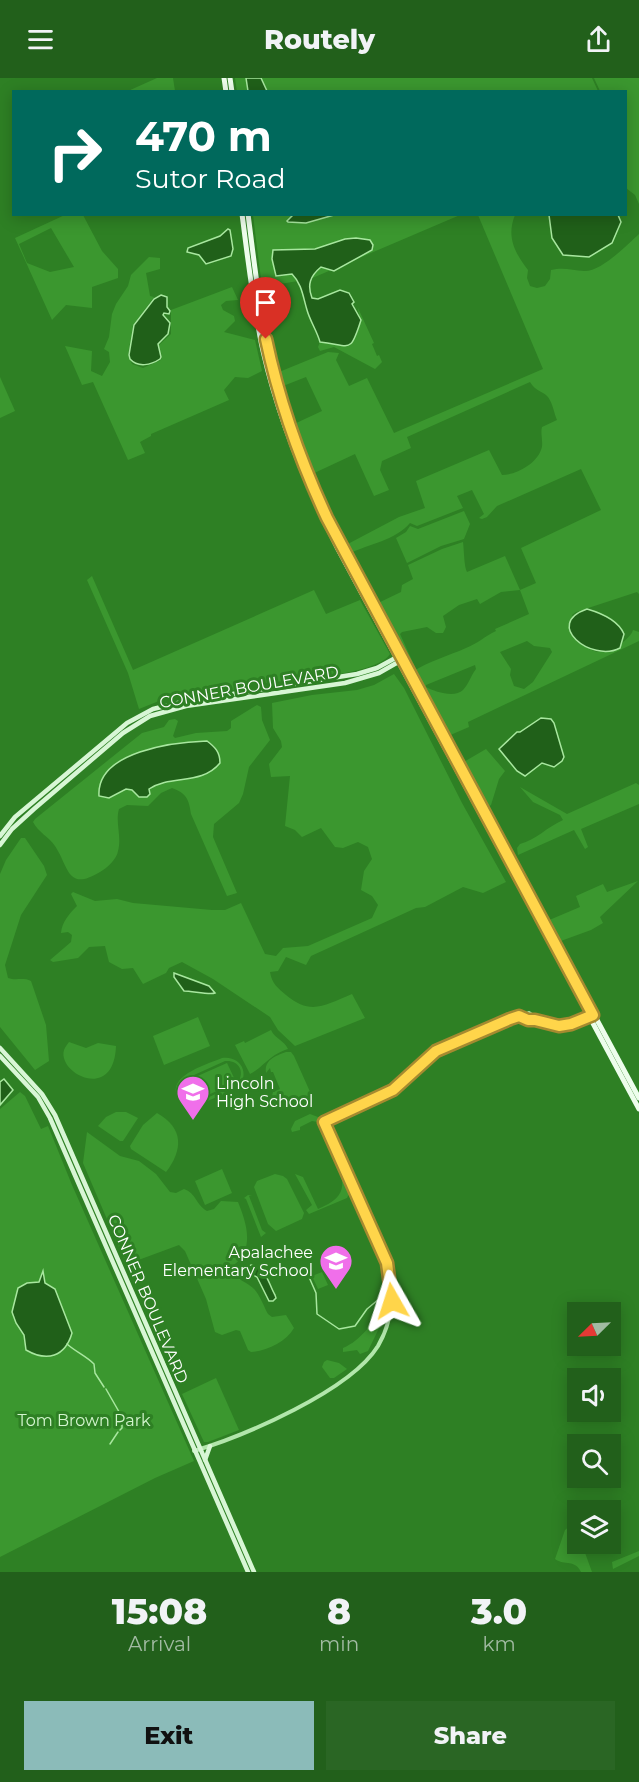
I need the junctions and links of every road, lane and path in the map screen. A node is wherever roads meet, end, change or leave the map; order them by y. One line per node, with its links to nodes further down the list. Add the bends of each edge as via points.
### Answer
1 (224, 78): 3 (main road)
2 (230, 78): 3 (main road)
3 (229, 89)
4 (243, 216): 6 (main road)
5 (248, 216): 6 (main road)
6 (247, 232): 7 (main road, via 258,309 288,423 327,518)
7 (399, 659): 8 (main road, CONNER BOULEVARD, via 357,674 182,702 144,713 15,817); 9 (main road, CONNER BOULEVARD, via 379,673 345,683 186,706 150,716 123,733 41,803); 10 (main road)
8 (0, 836)
9 (0, 845)
10 (591, 1016): 13 (main road); 14 (main road); 18 (street, via 564,1026 519,1016 436,1051 393,1090 324,1122 390,1275 390,1319 377,1348 363,1364 323,1393 294,1411)
11 (0, 1047): 17 (main road, CONNER BOULEVARD, via 42,1094)
12 (0, 1056): 17 (main road, CONNER BOULEVARD, via 38,1097)
13 (622, 1077): 14 (main road); 16 (main road)
14 (631, 1083): 15 (main road)
15 (639, 1098)
16 (639, 1109)
17 (57, 1127): 19 (main road, CONNER BOULEVARD)
18 (210, 1446): 19 (street); 20 (main road)
19 (197, 1450): 20 (main road, CONNER BOULEVARD); 21 (main road, CONNER BOULEVARD)
20 (205, 1460): 22 (main road, CONNER BOULEVARD)
21 (248, 1572)
22 (254, 1572)

